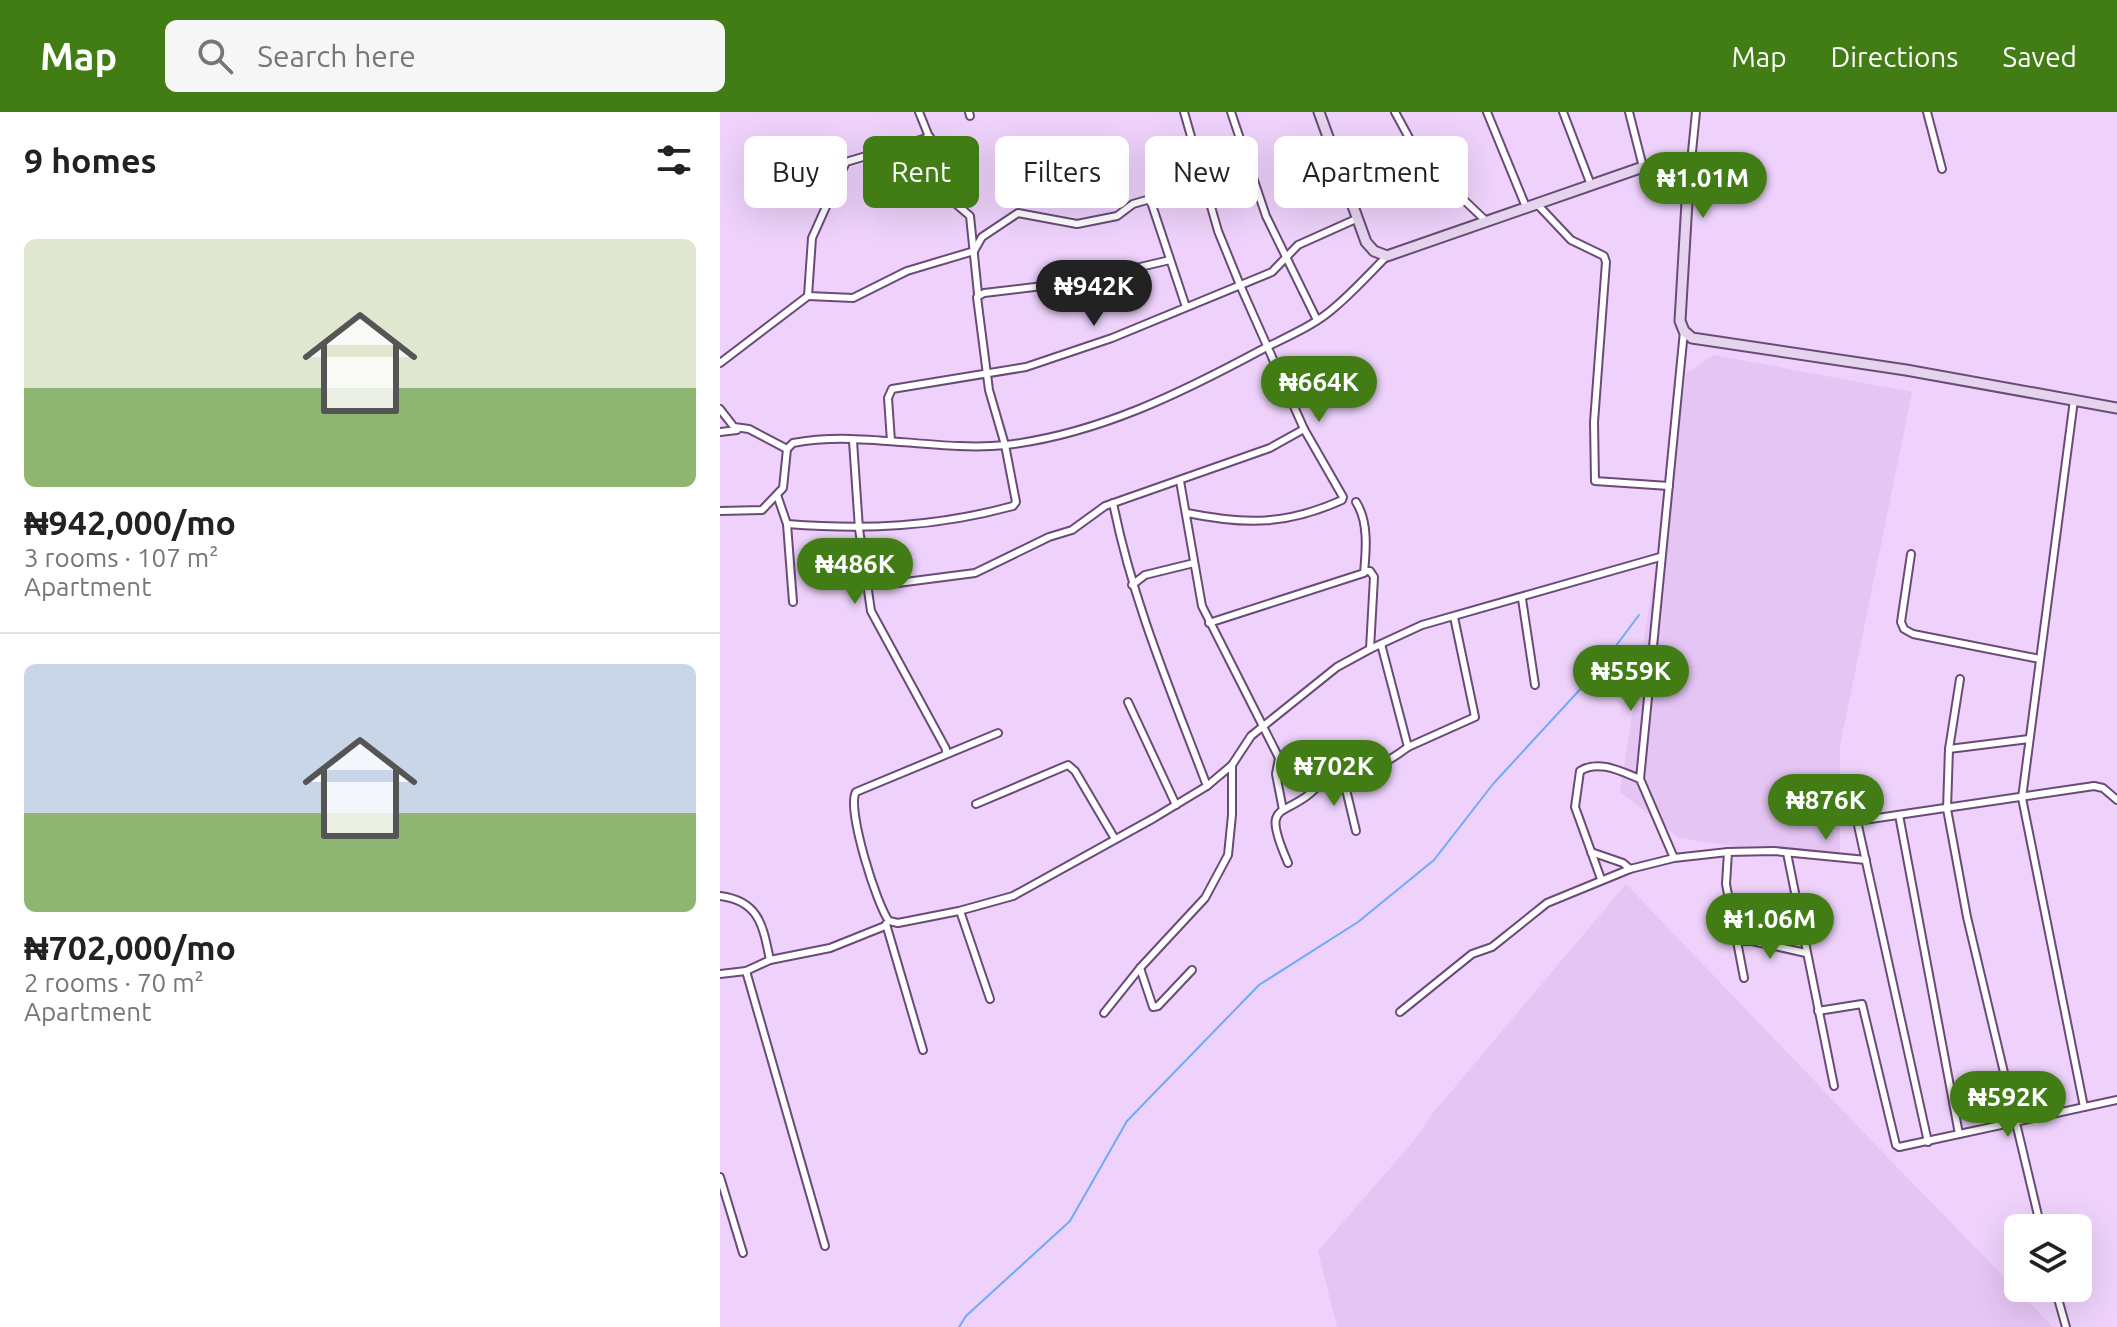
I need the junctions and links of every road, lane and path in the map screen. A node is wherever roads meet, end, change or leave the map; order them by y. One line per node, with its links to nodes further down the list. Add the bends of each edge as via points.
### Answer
1 (919, 112): 11 (street)
2 (1184, 112): 12 (street)
3 (1231, 112): 28 (street)
4 (1319, 112): 24 (street)
5 (1395, 112): 25 (street, via 1420,158)
6 (1487, 112): 20 (street)
7 (1563, 112): 16 (street)
8 (1629, 112): 14 (street)
9 (1696, 112): 17 (street)
10 (1927, 112): 15 (street)
11 (930, 136)
12 (1191, 136)
13 (863, 157): 32 (street, via 846,162 812,238)
14 (1643, 167): 16 (street); 17 (street, via 1667,164 1681,171)
15 (1942, 169)
16 (1591, 185): 19 (street)
17 (1688, 185): 35 (street, via 1680,321)
18 (1145, 200): 26 (street, via 1117,216 1077,224 1018,213 982,237)
19 (1537, 204): 20 (street); 50 (street, via 1571,240 1604,256 1606,262 1595,481)
20 (1526, 207): 25 (street)
21 (961, 208): 26 (street, via 970,216)
22 (1153, 208): 29 (street)
23 (1212, 208): 30 (street)
24 (1356, 219): 27 (street, via 1366,242); 28 (street, via 1298,245)
25 (1486, 221): 27 (street)
26 (974, 251): 31 (street); 32 (street, via 907,271 853,298)
27 (1387, 256): 34 (street)
28 (1285, 259): 30 (street, via 1272,272); 34 (street)
29 (1170, 260): 31 (street, via 1076,282); 33 (street)
30 (1240, 285): 33 (street); 36 (street)
31 (978, 294): 38 (street)
32 (808, 296): 37 (street)
33 (1186, 307): 38 (street, via 1044,362)
34 (1317, 320): 36 (street)
35 (1684, 331): 39 (street, via 1692,338); 50 (street)
36 (1269, 346): 43 (street); 47 (street, via 1118,419)
37 (720, 363)
38 (986, 373): 46 (street, via 892,389); 47 (street)
39 (2074, 400): 40 (street); 70 (street)
40 (2117, 408)
41 (720, 409): 42 (street, via 734,427)
42 (749, 429): 44 (street); 48 (street)
43 (1304, 429): 49 (street, via 1270,448); 55 (street, via 1342,500 1282,520 1230,521)
44 (720, 432)
45 (853, 441): 46 (street); 48 (street, via 801,441); 57 (street)
46 (891, 441): 47 (street)
47 (1005, 445): 57 (street, via 1013,506 916,525)
48 (787, 449): 51 (street, via 783,488)
49 (1180, 481): 53 (street); 55 (street)
50 (1669, 486): 59 (street)
51 (777, 495): 54 (street, via 762,510); 56 (street)
52 (1356, 502): 61 (street, via 1366,537)
53 (1113, 503): 62 (street, via 1072,530 975,573); 63 (street)
54 (720, 511)
55 (1187, 513): 60 (street)
56 (787, 524): 57 (street); 65 (street)
57 (859, 529): 62 (street)
58 (1911, 554): 70 (street, via 1904,629)
59 (1660, 557): 64 (street); 84 (street)
60 (1194, 563): 63 (street, via 1145,575); 67 (street)
61 (1365, 571): 67 (street); 69 (street, via 1374,577)
62 (866, 582): 79 (street, via 871,611)
63 (1132, 585): 85 (street)
64 (1522, 599): 66 (street); 72 (street)
65 (793, 602)
66 (1454, 617): 68 (street); 77 (street, via 1475,717)
67 (1209, 623): 74 (street)
68 (1381, 644): 69 (street); 77 (street)
69 (1370, 649): 74 (street, via 1337,667)
70 (2040, 659): 76 (street)
71 (1960, 679): 78 (street)
72 (1535, 685)
73 (1128, 702): 89 (street)
74 (1263, 727): 80 (street); 81 (street)
75 (998, 733): 79 (street)
76 (2029, 739): 78 (street); 86 (street)
77 (1408, 747): 82 (street, via 1373,768)
78 (1949, 749): 90 (street)
79 (946, 753): 105 (street, via 852,797 855,825)
80 (1279, 758): 83 (street); 91 (street, via 1276,774)
81 (1232, 765): 85 (street); 109 (street, via 1228,855 1205,898)
82 (1343, 777): 83 (street); 93 (street)
83 (1324, 779): 91 (street, via 1312,795)
84 (1640, 779): 95 (street, via 1603,765 1580,771 1575,807); 98 (street)
85 (1207, 786): 89 (street)
86 (2022, 798): 87 (street, via 2094,786); 90 (street); 121 (street)
87 (2117, 800)
88 (976, 804): 94 (street, via 1068,765)
89 (1176, 805): 94 (street)
90 (1947, 809): 92 (street); 122 (street)
91 (1283, 810): 100 (street, via 1273,821 1273,830)
92 (1899, 815): 99 (street, via 1857,821); 123 (street)
93 (1356, 831)
94 (1115, 839): 104 (street, via 1013,896)
95 (1591, 852): 101 (street); 102 (street)
96 (1728, 852): 97 (street); 98 (street); 106 (street, via 1726,884)
97 (1787, 853): 99 (street); 107 (street)
98 (1674, 858): 101 (street)
99 (1866, 860): 124 (street)
100 (1288, 863)
101 (1630, 869): 102 (street)
102 (1601, 879): 116 (street, via 1547,903)
103 (720, 896): 108 (street, via 744,903 762,921)
104 (960, 911): 105 (street); 114 (street)
105 (887, 924): 108 (street, via 830,948); 118 (street)
106 (1738, 941): 107 (street); 113 (street)
107 (1806, 953): 115 (street)
108 (770, 960): 111 (street)
109 (1140, 968): 110 (street, via 1153,1007); 117 (street)
110 (1192, 970)
111 (746, 971): 112 (street); 127 (street)
112 (720, 974)
113 (1744, 978)
114 (990, 999)
115 (1818, 1011): 119 (street); 124 (street, via 1862,1004 1896,1145)
116 (1400, 1012)
117 (1104, 1013)
118 (923, 1050)
119 (1834, 1086)
120 (2117, 1100): 121 (street)
121 (2084, 1107): 122 (street)
122 (2016, 1122): 123 (street); 126 (street)
123 (1959, 1134): 124 (street)
124 (1928, 1142)
125 (720, 1177): 128 (street)
126 (2038, 1214)
127 (825, 1246)
128 (743, 1253)
129 (2059, 1302): 130 (street)
130 (2066, 1327)

